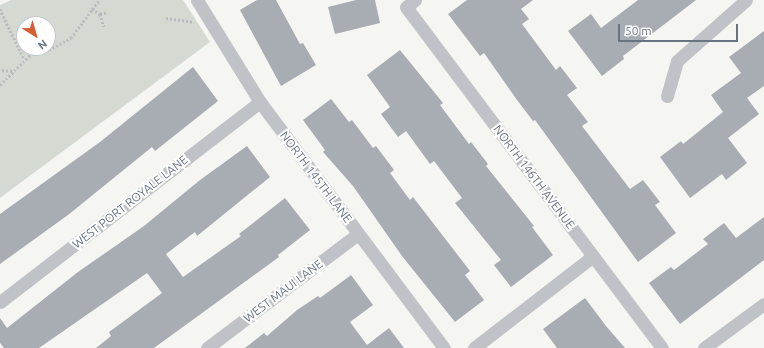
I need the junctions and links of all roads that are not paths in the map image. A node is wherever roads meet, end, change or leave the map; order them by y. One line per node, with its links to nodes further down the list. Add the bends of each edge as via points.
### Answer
1 (197, 0): 6 (street, NORTH 145TH LANE)
2 (746, 0): 4 (street)
3 (411, 3): 8 (street, NORTH 146TH AVENUE)
4 (731, 4): 5 (street, via 676,61)
5 (667, 96)
6 (260, 102): 7 (street, NORTH 145TH LANE); 9 (street, WEST PORT ROYALE LANE)
7 (358, 234): 11 (street, WEST MAUI LANE); 12 (street, NORTH 145TH LANE)
8 (593, 256): 13 (street); 14 (street, NORTH 146TH AVENUE)
9 (0, 302)
10 (764, 304): 15 (street)
11 (207, 348)
12 (444, 348)
13 (474, 348)
14 (662, 348)
15 (704, 348)

